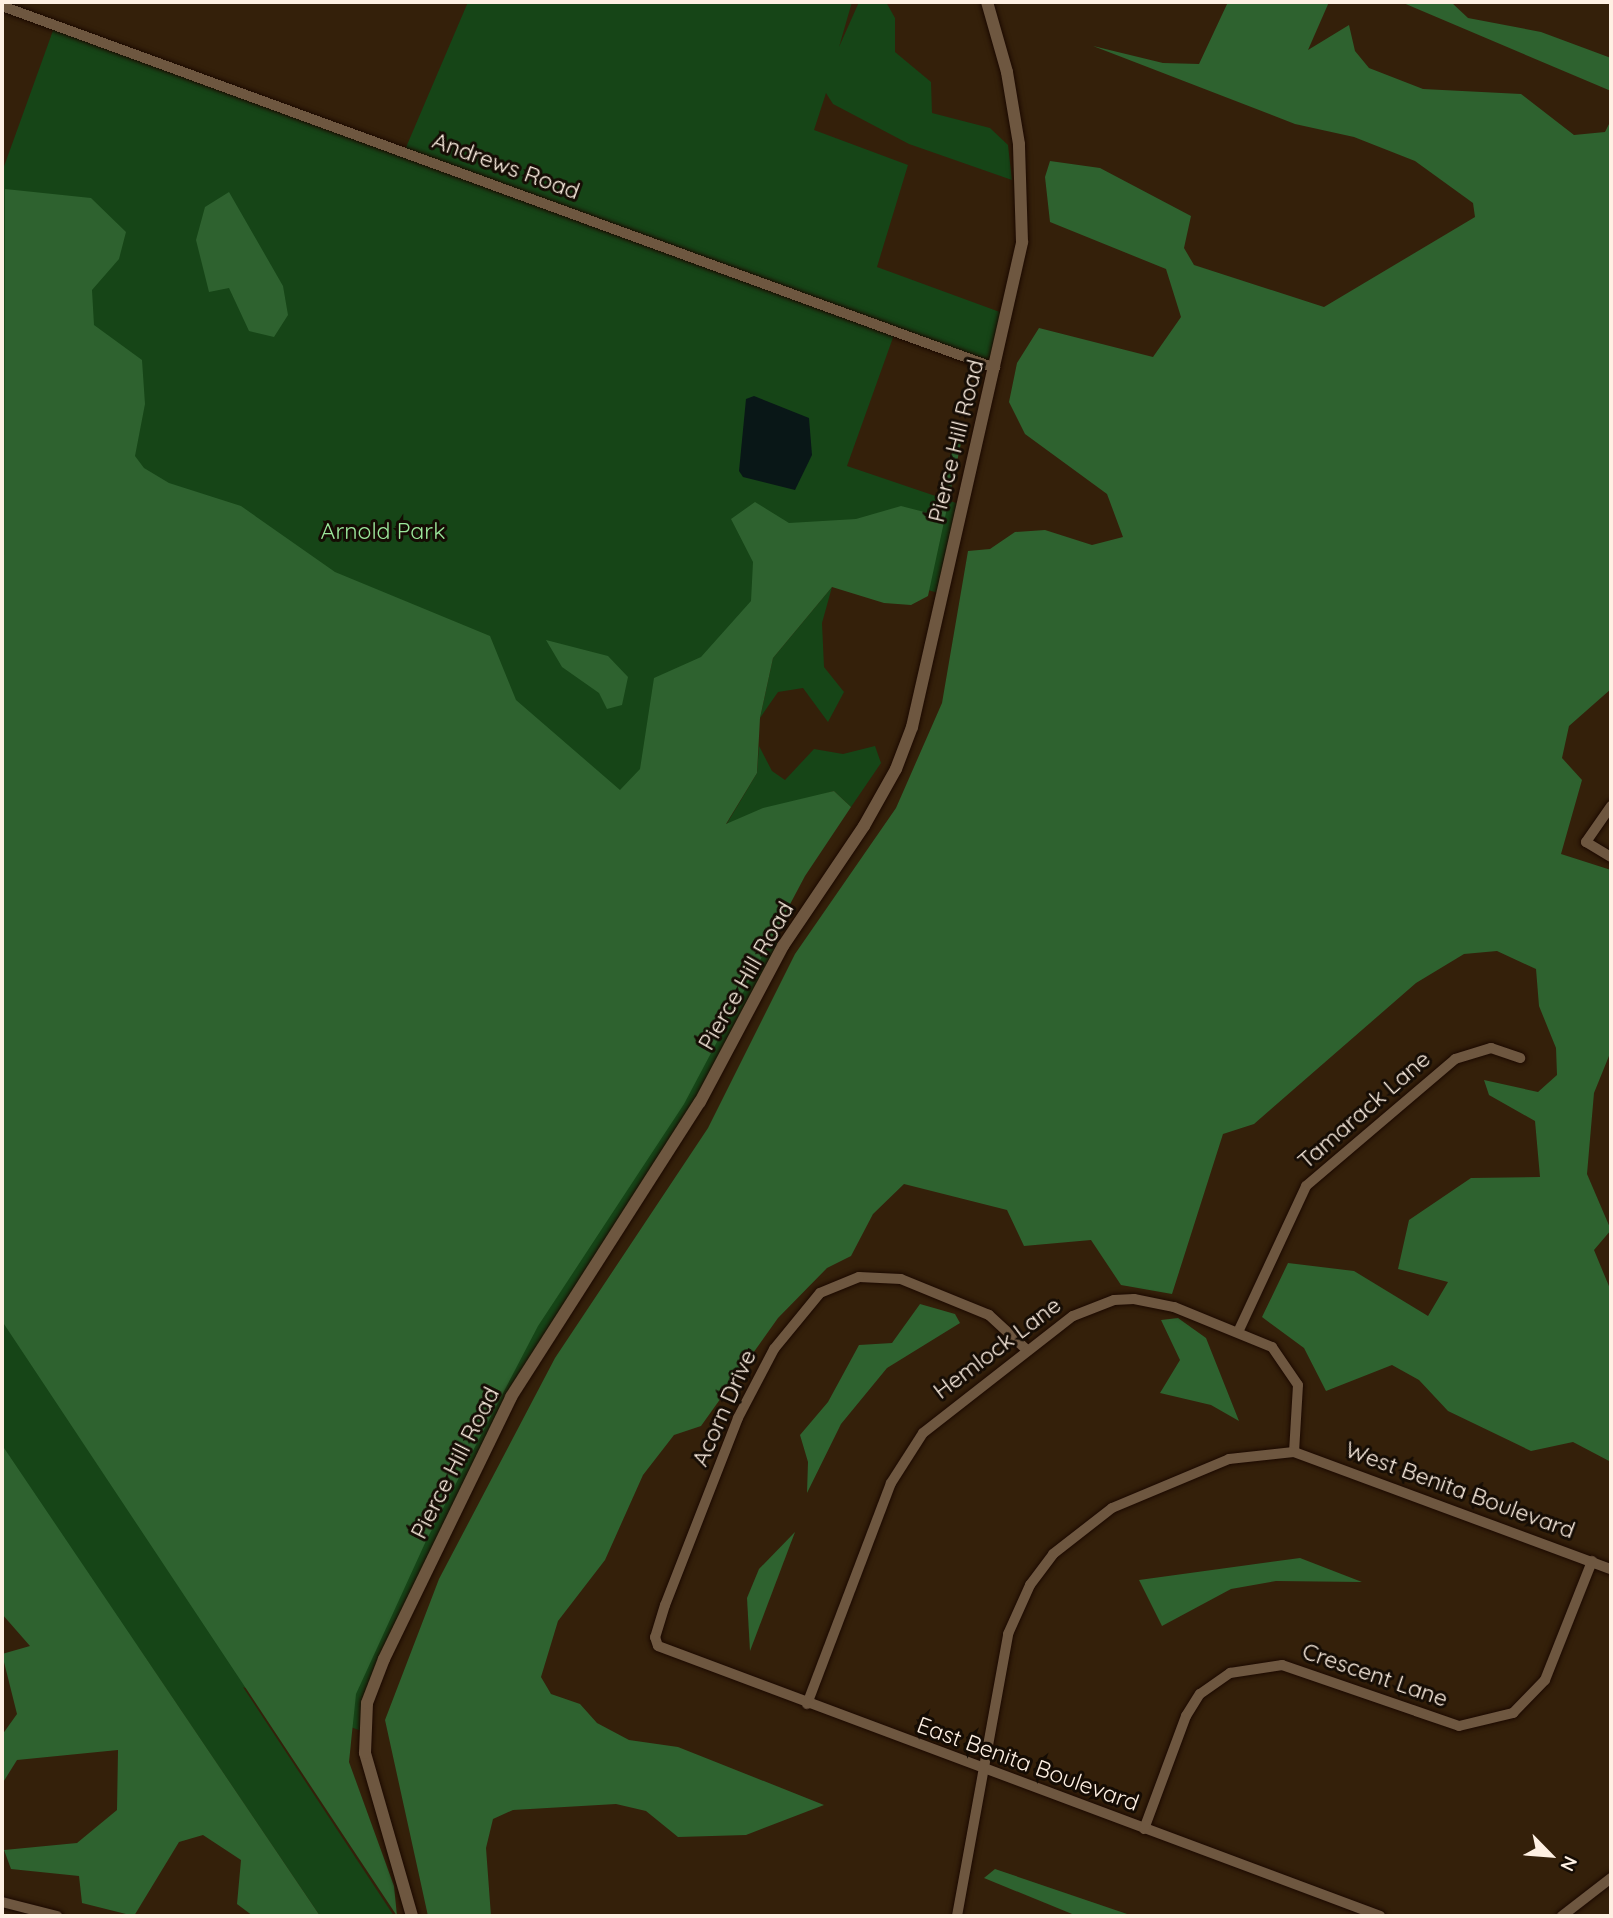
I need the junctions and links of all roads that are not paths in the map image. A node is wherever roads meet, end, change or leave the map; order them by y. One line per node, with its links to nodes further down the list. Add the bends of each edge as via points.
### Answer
1 (987, 2): 3 (street, Pierce Hill Road, via 1007,72 1024,206 1022,242)
2 (2, 6): 3 (street, Andrews Road)
3 (995, 368): 19 (street, Pierce Hill Road, via 912,727 897,769 783,946 700,1102 511,1397 367,1703 365,1753)
4 (1611, 806): 5 (street, via 1588,837 1588,846)
5 (1611, 857)
6 (1520, 1058): 7 (street, Tamarack Lane, via 1491,1048 1455,1059 1306,1186)
7 (1238, 1332): 8 (street, Hemlock Lane, via 1174,1307 1114,1300 1073,1316); 9 (street, Hemlock Lane, via 1272,1347 1292,1369 1299,1407)
8 (1027, 1350): 12 (street, Acorn Drive, via 989,1315 901,1279 859,1277 820,1293 774,1349 738,1418 655,1637); 13 (street, Hemlock Lane, via 933,1423 891,1483)
9 (1294, 1452): 10 (street, West Benita Boulevard); 14 (street, via 1229,1460 1158,1487 1112,1508 1053,1554 1019,1603 1008,1634)
10 (1592, 1561): 11 (street, West Benita Boulevard); 15 (street, Crescent Lane, via 1545,1680 1513,1713 1459,1726 1282,1665 1230,1673 1200,1694 1186,1716)
11 (1611, 1569)
12 (662, 1648): 13 (street, East Benita Boulevard)
13 (807, 1704): 14 (street, East Benita Boulevard)
14 (982, 1770): 15 (street, East Benita Boulevard); 20 (street)
15 (1144, 1829): 21 (street, East Benita Boulevard)
16 (1611, 1878): 22 (street)
17 (2, 1902): 18 (street)
18 (57, 1916)
19 (412, 1916)
20 (957, 1916)
21 (1380, 1916)
22 (1562, 1916)

